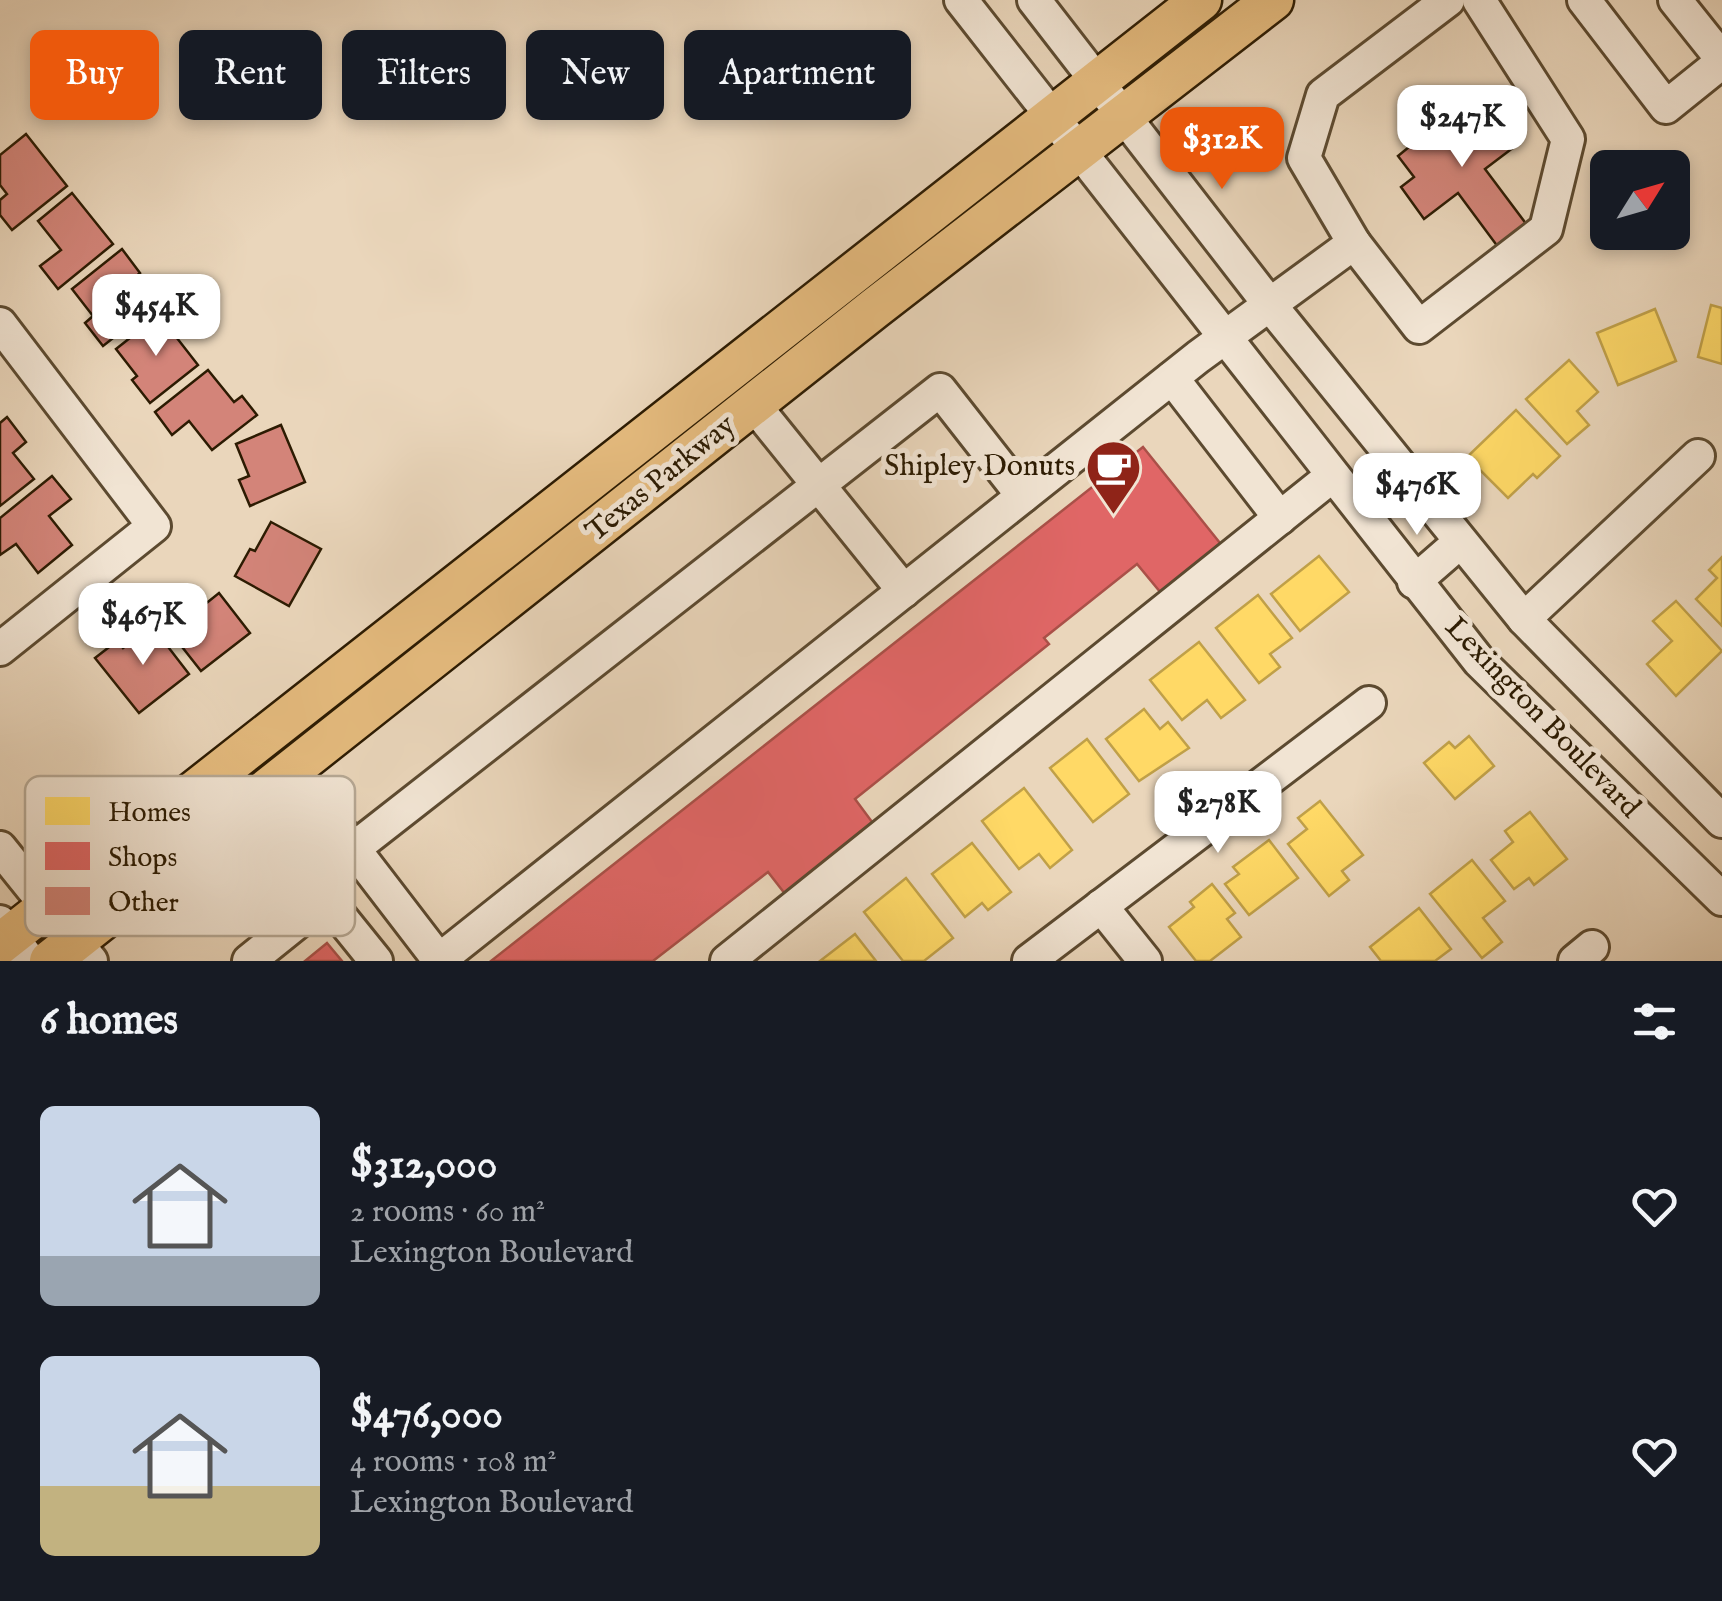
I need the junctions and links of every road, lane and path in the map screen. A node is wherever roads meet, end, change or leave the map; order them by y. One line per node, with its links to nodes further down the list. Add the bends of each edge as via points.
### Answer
1 (960, 0): 11 (street, Lexington Boulevard)
2 (1034, 0): 10 (street, Lexington Boulevard)
3 (1202, 0): 10 (main road, Texas Parkway)
4 (1273, 0): 12 (main road, Texas Parkway)
5 (1448, 0): 14 (street, via 1323,95 1304,158)
6 (1479, 0): 14 (street, via 1568,139 1546,229 1419,327)
7 (1584, 0): 9 (street, via 1666,107)
8 (1675, 0): 9 (street)
9 (1722, 61)
10 (1098, 81): 11 (main road, Texas Parkway); 12 (street, Lexington Boulevard)
11 (1053, 116): 13 (street, Lexington Boulevard); 26 (main road, Texas Parkway)
12 (1124, 117): 13 (main road, Texas Parkway); 15 (street, Lexington Boulevard)
13 (1079, 149): 17 (street, Lexington Boulevard); 19 (main road, Texas Parkway)
14 (1354, 243): 15 (street)
15 (1270, 304): 17 (street); 25 (street, Lexington Boulevard)
16 (0, 324): 31 (street, via 154,526)
17 (1226, 337): 18 (street); 21 (street, Lexington Boulevard)
18 (1172, 378): 23 (street); 24 (street)
19 (754, 405): 22 (street); 29 (main road, Texas Parkway)
20 (1698, 456): 30 (street)
21 (1332, 476): 24 (street); 27 (street, Lexington Boulevard)
22 (818, 483): 23 (street, via 940,390); 28 (street); 39 (street)
23 (1023, 496): 28 (street)
24 (1280, 518): 51 (street)
25 (1460, 542): 27 (street); 30 (street, Lexington Boulevard)
26 (483, 564): 29 (main road); 34 (main road, Texas Parkway)
27 (1414, 582): 42 (street, Lexington Boulevard, via 1479,661)
28 (904, 591): 48 (street)
29 (511, 598): 33 (main road, Texas Parkway)
30 (1524, 620): 37 (street, Lexington Boulevard)
31 (0, 649)
32 (1369, 703): 43 (street)
33 (294, 771): 35 (main road, Texas Parkway); 36 (street)
34 (213, 776)
35 (288, 776)
36 (298, 776)
37 (1722, 821)
38 (0, 848): 41 (street)
39 (355, 848)
40 (355, 854): 48 (street)
41 (25, 880)
42 (1722, 898)
43 (1101, 906): 52 (street); 53 (street)
44 (355, 935): 50 (street)
45 (94, 936): 47 (main road, Texas Parkway)
46 (281, 936): 49 (street)
47 (72, 954)
48 (439, 960)
49 (250, 961)
50 (376, 961)
51 (727, 961)
52 (1029, 961)
53 (1144, 961)

